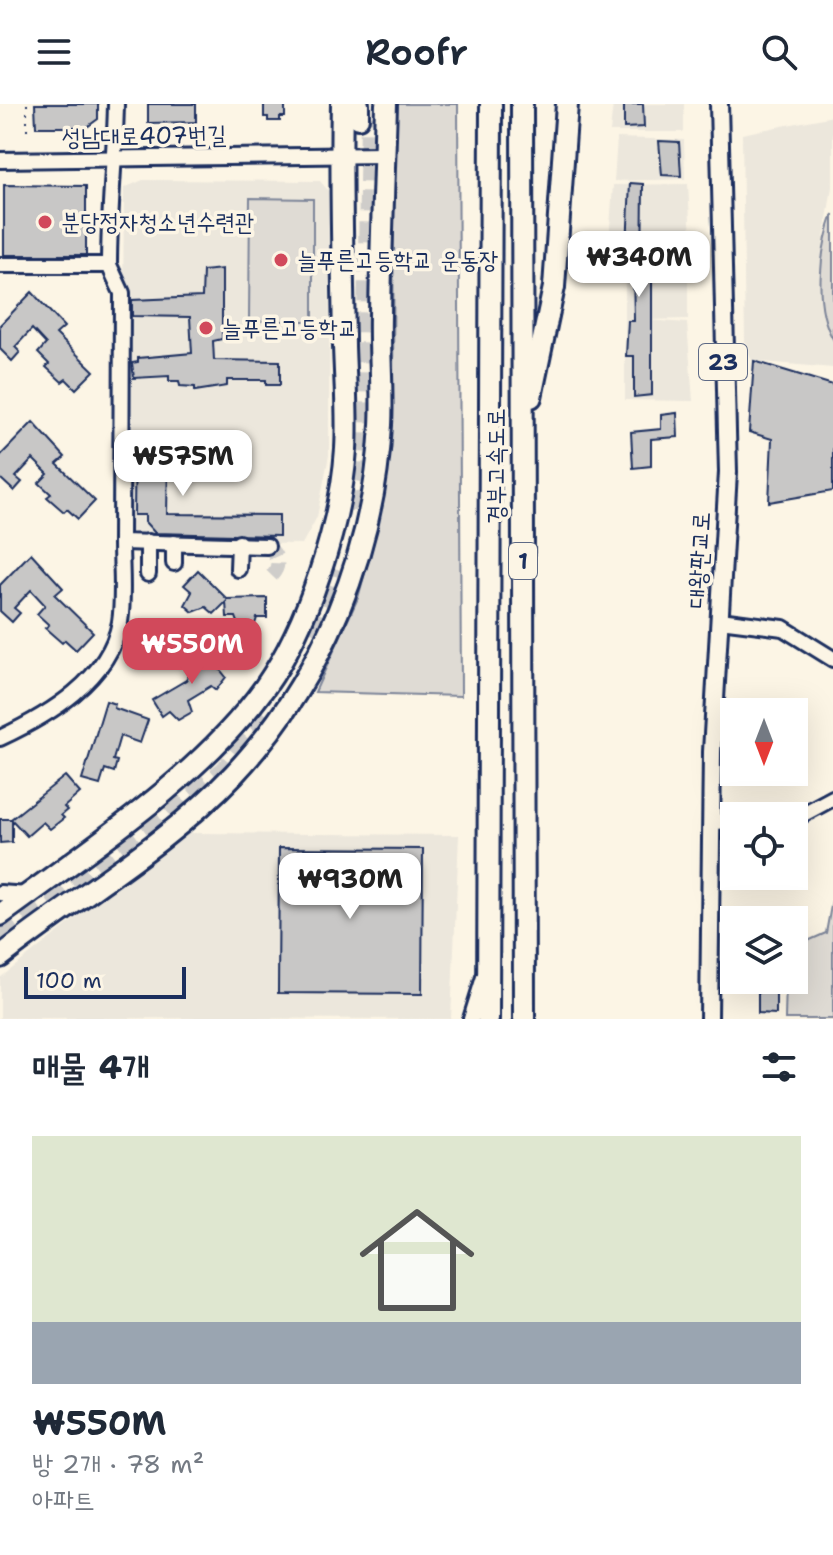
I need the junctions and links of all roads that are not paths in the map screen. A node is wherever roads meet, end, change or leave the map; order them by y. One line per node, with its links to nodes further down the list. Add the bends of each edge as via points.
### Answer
1 (116, 104): 11 (street)
2 (342, 104): 9 (highway)
3 (491, 104): 34 (highway, 경부고속도로 / 1)
4 (522, 104): 14 (highway, 경부고속도로 / 1)
5 (567, 104): 14 (highway, via 554,287)
6 (719, 104): 23 (main road, 대왕판교로 / 23, via 728,450)
7 (369, 109): 8 (highway)
8 (384, 155): 9 (street, 성남대로407번길); 33 (highway, via 381,425 368,520 336,619 284,711 234,774 178,825)
9 (341, 156): 11 (street, 성남대로407번길); 31 (highway, via 346,449 331,531 311,594 264,688 209,749)
10 (0, 160): 11 (street, 성남대로407번길)
11 (114, 160): 13 (street)
12 (0, 265): 13 (street)
13 (109, 265): 15 (street, via 122,293)
14 (522, 436): 37 (highway, 경부고속도로 / 1)
15 (121, 542): 16 (street); 25 (street, via 120,622 109,651 72,696)
16 (148, 542): 17 (street); 22 (street)
17 (174, 543): 18 (street); 20 (street)
18 (239, 543): 19 (street); 21 (street)
19 (267, 546)
20 (174, 563)
21 (238, 569)
22 (148, 574)
23 (720, 620): 24 (street, via 783,628); 28 (main road, 대왕판교로 / 23)
24 (833, 659)
25 (0, 738)
26 (833, 798): 27 (street)
27 (808, 811)
28 (712, 822): 29 (street); 38 (main road, 대왕판교로 / 23)
29 (720, 822)
30 (0, 893): 31 (street)
31 (27, 895): 32 (highway)
32 (0, 915)
33 (0, 957)
34 (488, 962): 35 (street); 36 (highway, 경부고속도로 / 1)
35 (471, 1019)
36 (488, 1019)
37 (524, 1019)
38 (709, 1019)

